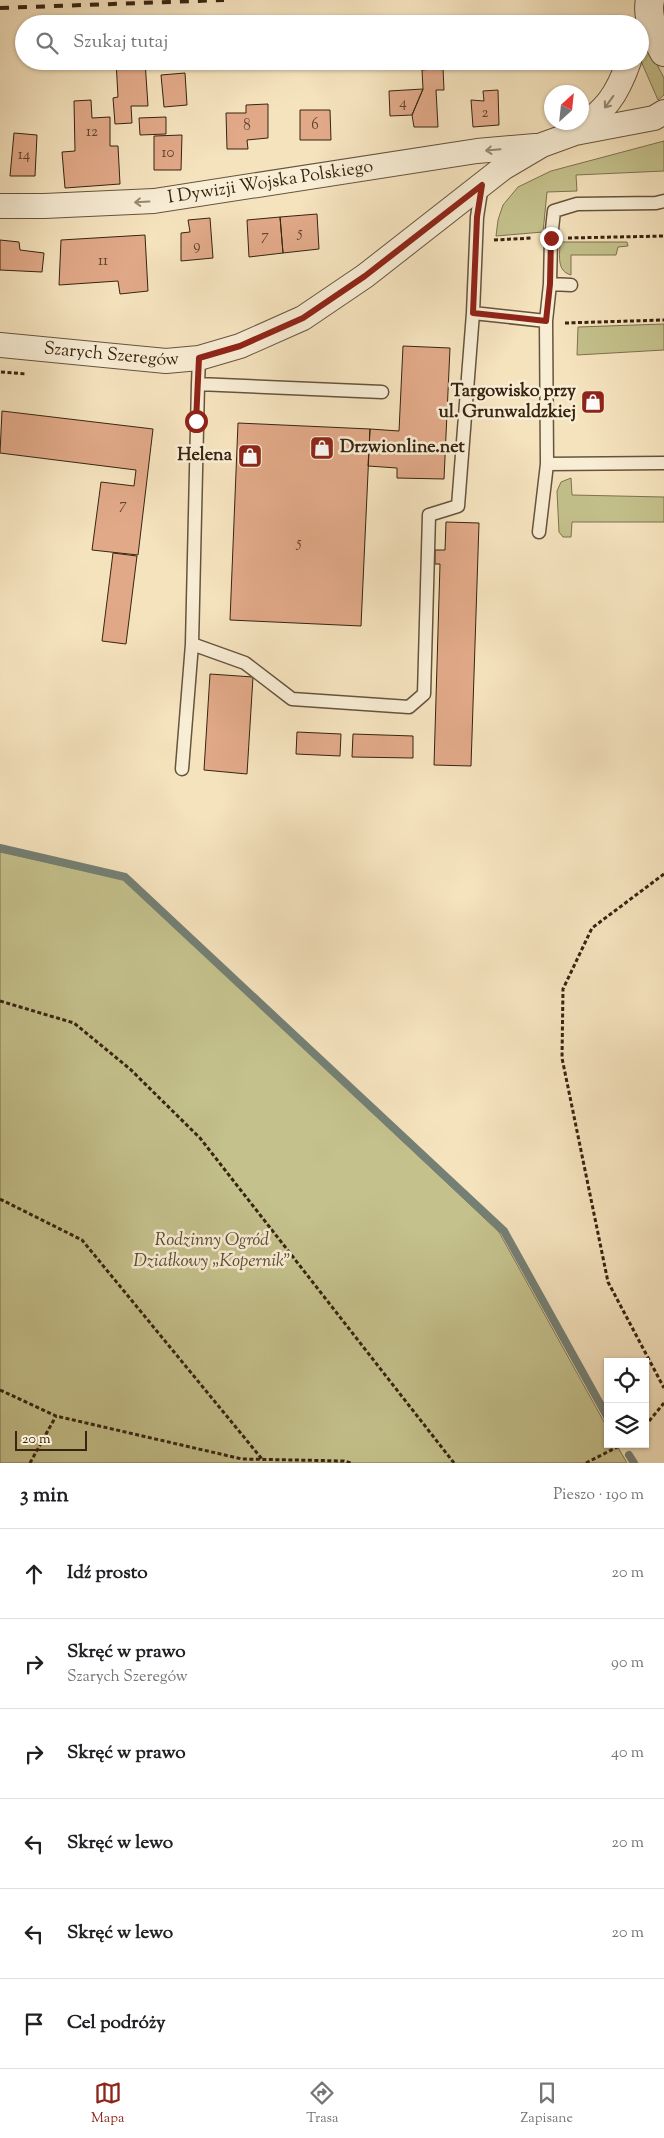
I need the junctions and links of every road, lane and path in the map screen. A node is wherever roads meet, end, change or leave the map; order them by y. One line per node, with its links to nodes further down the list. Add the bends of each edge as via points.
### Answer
1 (649, 19): 2 (street)
2 (664, 52)
3 (625, 70): 5 (street, one-way to 5, via 605,108)
4 (664, 112): 5 (street, Szarych Szeregów, via 654,118)
5 (575, 133): 6 (street, Szarych Szeregów)
6 (542, 145): 7 (street, Szarych Szeregów); 9 (street, I Dywizji Wojska Polskiego, one-way to 9, via 477,151 154,201)
7 (482, 185): 16 (lane, via 477,217); 20 (street, Szarych Szeregów, via 365,276 303,318 240,346)
8 (664, 201): 14 (lane, via 577,204 554,211)
9 (0, 206)
10 (664, 236): 12 (path)
11 (540, 238): 13 (path)
12 (560, 238)
13 (492, 240)
14 (550, 284): 15 (lane); 18 (lane)
15 (571, 285)
16 (473, 313): 18 (lane); 26 (lane, via 458,506 429,515 424,694 409,707 292,699 244,663)
17 (664, 320): 18 (path)
18 (546, 321): 24 (lane, via 551,373)
19 (0, 345): 20 (street, Szarych Szeregów, via 166,361)
20 (199, 358): 21 (lane)
21 (198, 384): 22 (lane); 26 (lane)
22 (382, 392)
23 (664, 463): 24 (lane)
24 (546, 464): 25 (lane)
25 (540, 532)
26 (192, 644): 27 (lane)
27 (182, 769)
28 (664, 874): 31 (path, via 592,928 563,989 562,1058 608,1282)
29 (0, 1001): 40 (path, via 74,1023 130,1069 200,1138)
30 (0, 1199): 37 (path, via 82,1240)
31 (664, 1388)
32 (0, 1390): 34 (path)
33 (664, 1403): 35 (path)
34 (56, 1416): 37 (path, via 242,1459); 38 (path)
35 (649, 1421)
36 (615, 1448): 41 (path)
37 (262, 1459): 39 (path)
38 (30, 1463)
39 (351, 1463)
40 (454, 1463)
41 (586, 1463)

